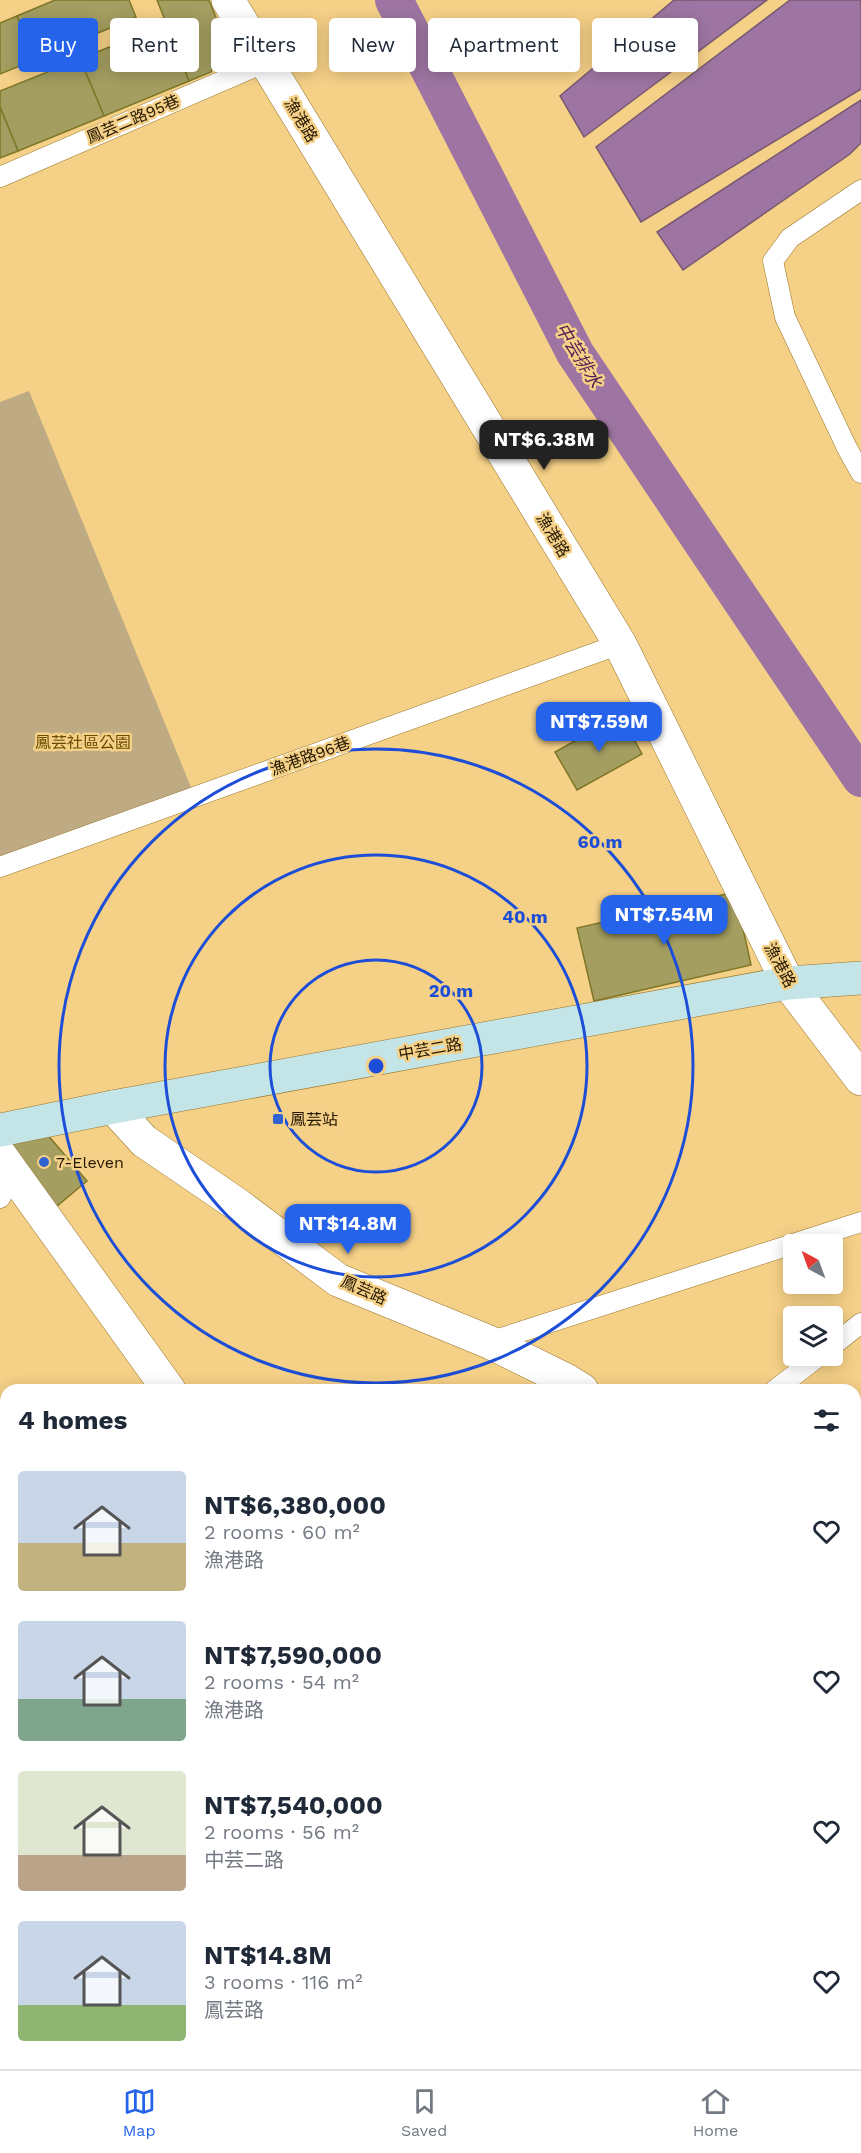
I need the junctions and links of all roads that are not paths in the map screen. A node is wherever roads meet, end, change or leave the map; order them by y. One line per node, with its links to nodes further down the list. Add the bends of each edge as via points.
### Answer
1 (228, 0): 2 (street, 漁港路)
2 (239, 18)
3 (243, 72): 5 (lane, 鳳芸二路95巷)
4 (272, 72): 8 (street, 漁港路)
5 (0, 177)
6 (861, 190): 7 (lane, via 790,238 773,261 785,317)
7 (861, 473)
8 (620, 644): 9 (lane, 漁港路96巷); 11 (street, 漁港路)
9 (0, 867)
10 (861, 978): 11 (street, 中芸二路)
11 (788, 983): 12 (street, 漁港路); 13 (street, 中芸二路)
12 (861, 1079)
13 (113, 1107): 14 (street, 中芸二路); 19 (street, 鳳芸路, via 144,1141 338,1280)
14 (0, 1130)
15 (5, 1175): 21 (street)
16 (861, 1222): 19 (lane)
17 (861, 1323): 18 (lane)
18 (843, 1337)
19 (489, 1342): 22 (street, 鳳芸路)
20 (806, 1366): 23 (lane)
21 (164, 1384)
22 (572, 1384)
23 (783, 1384)

